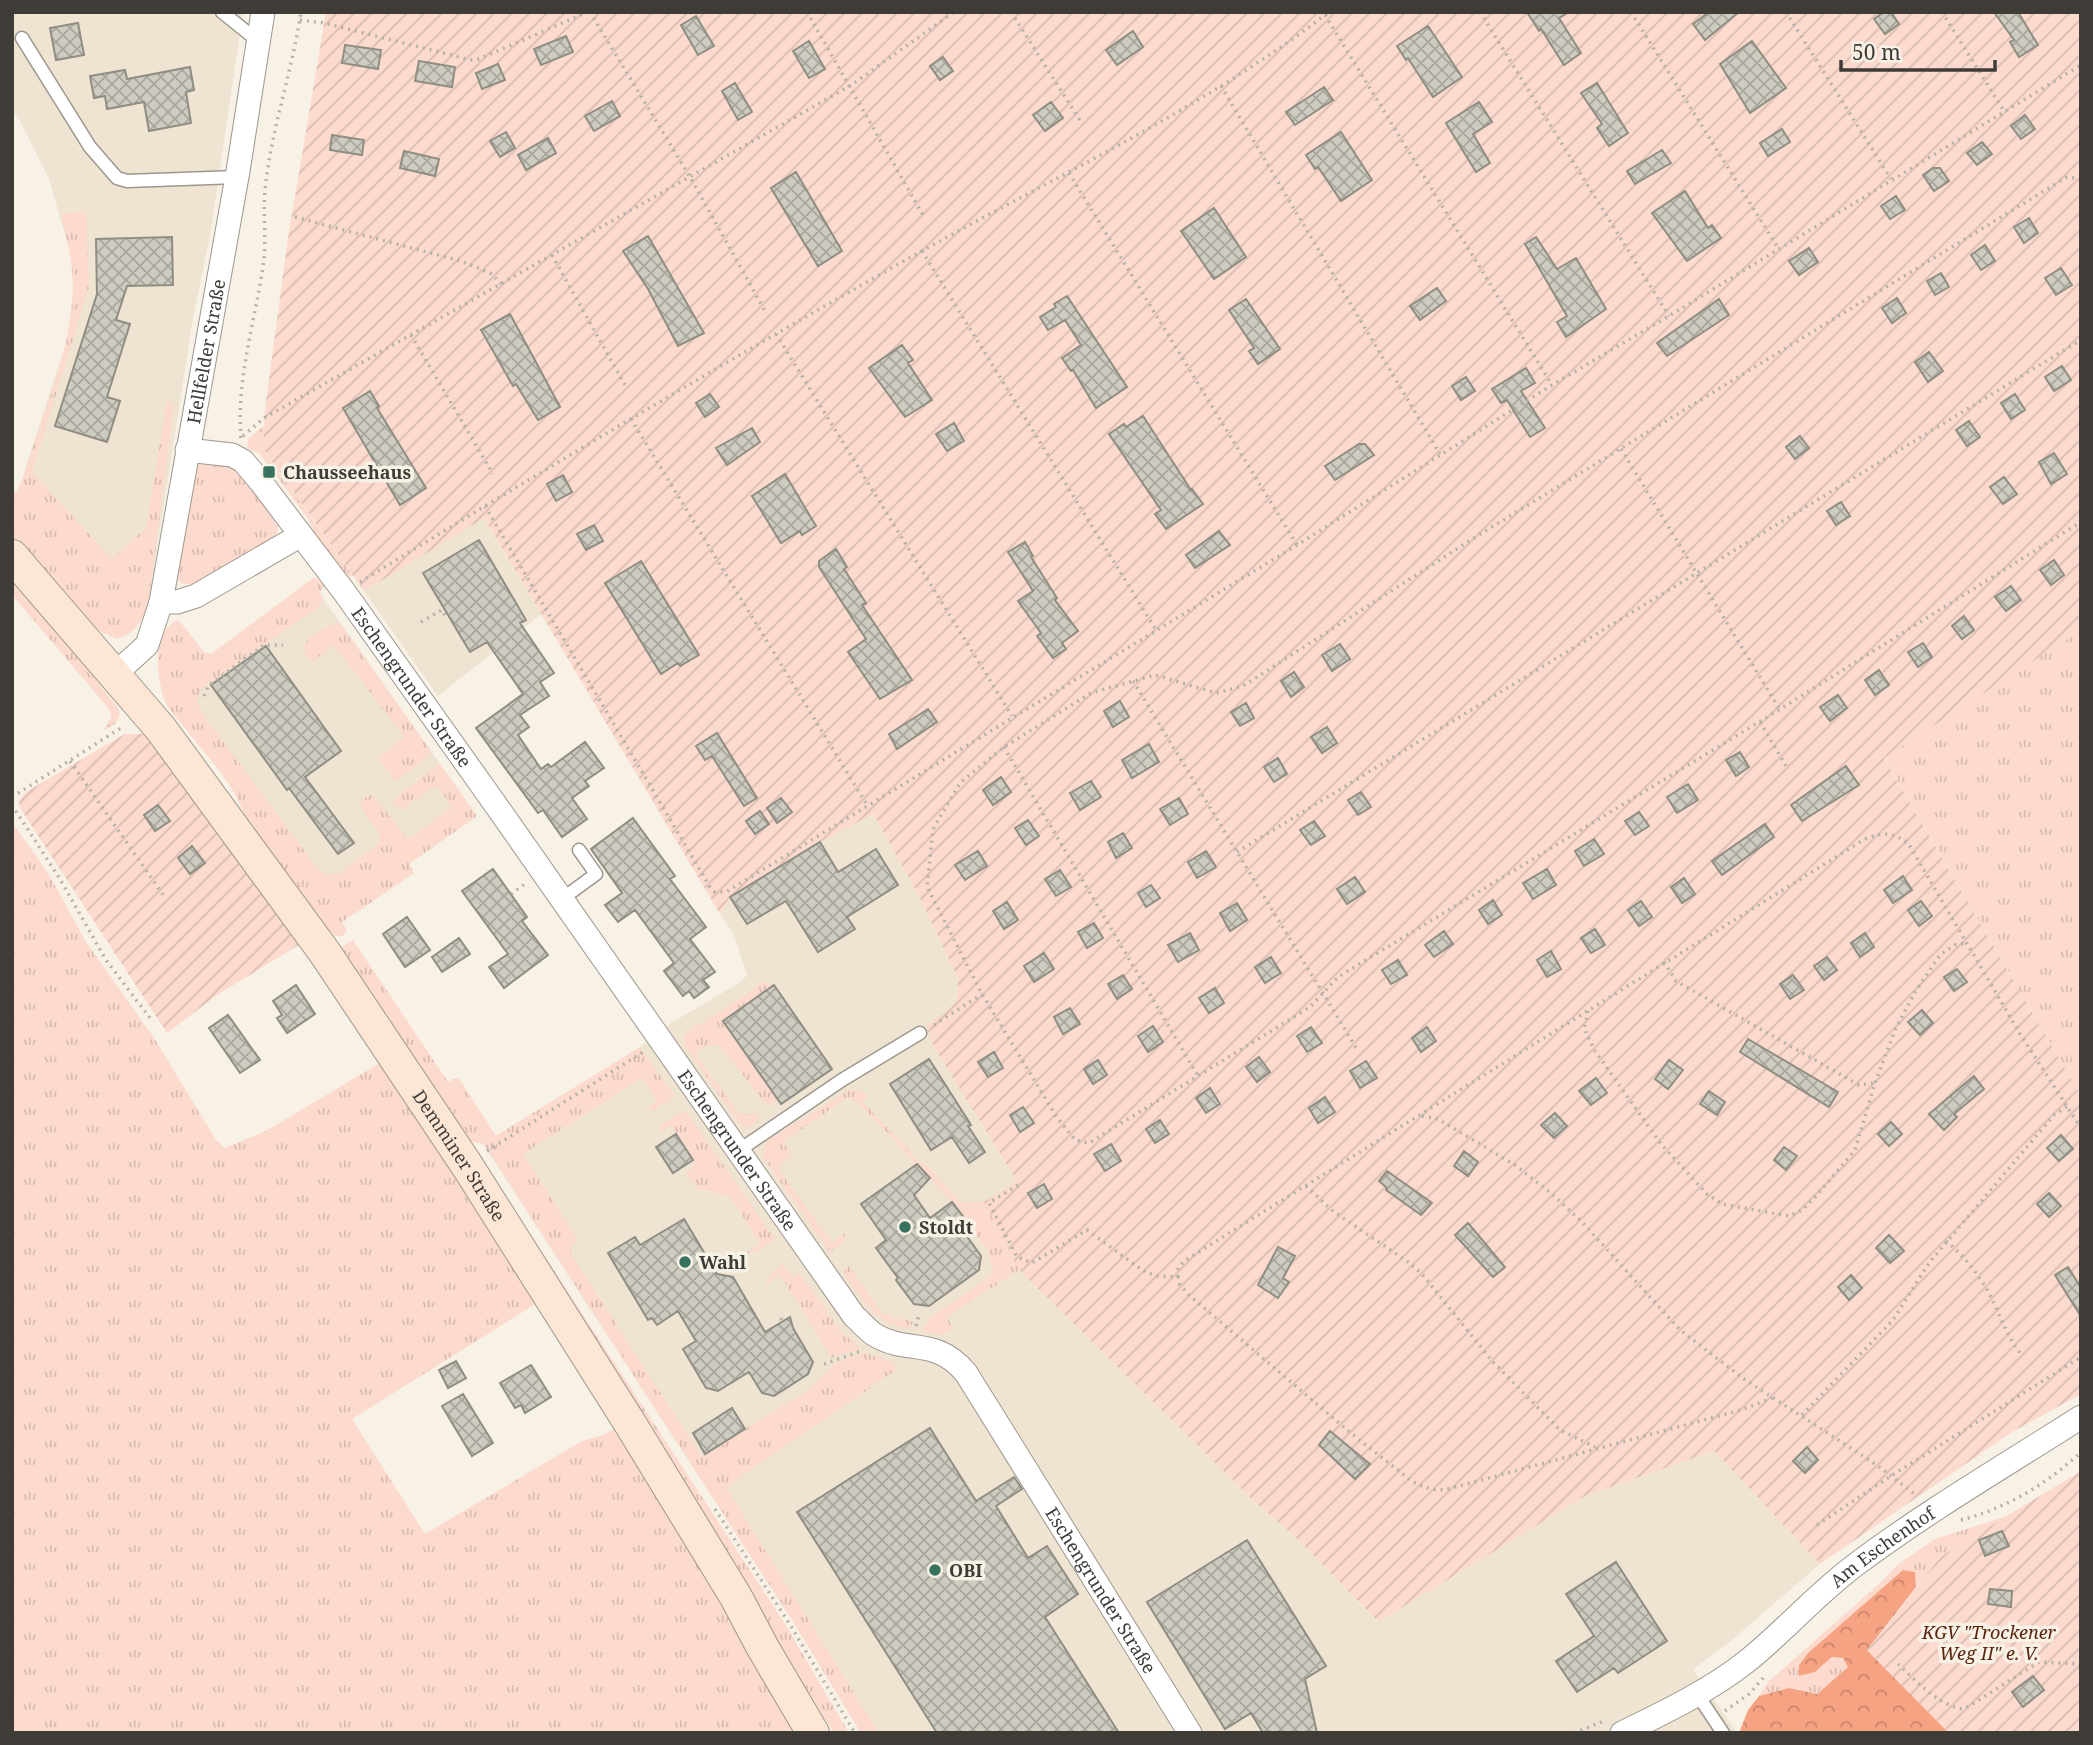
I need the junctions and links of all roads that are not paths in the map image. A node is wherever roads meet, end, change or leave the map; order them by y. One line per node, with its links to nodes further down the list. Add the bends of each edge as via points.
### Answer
1 (222, 12): 4 (lane)
2 (263, 12): 4 (street, Hellfelder Straße)
3 (22, 38): 5 (lane, via 90,147 117,178)
4 (258, 41): 5 (street, Hellfelder Straße)
5 (237, 177): 6 (street, Hellfelder Straße)
6 (187, 450): 7 (street, Eschengrunder Straße, via 237,446 243,461); 9 (street, Hellfelder Straße)
7 (301, 535): 9 (street, via 196,596); 12 (street, Eschengrunder Straße, via 343,600)
8 (12, 556): 10 (main road, Demminer Straße)
9 (161, 602): 10 (street, Hellfelder Straße, via 147,645)
10 (115, 674): 16 (main road, Demminer Straße, via 289,902 394,1054)
11 (579, 850): 12 (lane, via 594,863 596,874)
12 (562, 899): 14 (street, Eschengrunder Straße)
13 (920, 1033): 14 (lane)
14 (738, 1151): 20 (street, Eschengrunder Straße, via 854,1316 875,1335 945,1353 966,1373)
15 (2081, 1417): 17 (street, Am Eschenhof, via 1884,1544 1746,1662)
16 (736, 1597): 18 (main road, Demminer Straße); 19 (main road, Demminer Straße)
17 (1697, 1695): 21 (street, Am Eschenhof); 22 (lane)
18 (813, 1733)
19 (827, 1733)
20 (1190, 1733)
21 (1622, 1733)
22 (1723, 1733)

